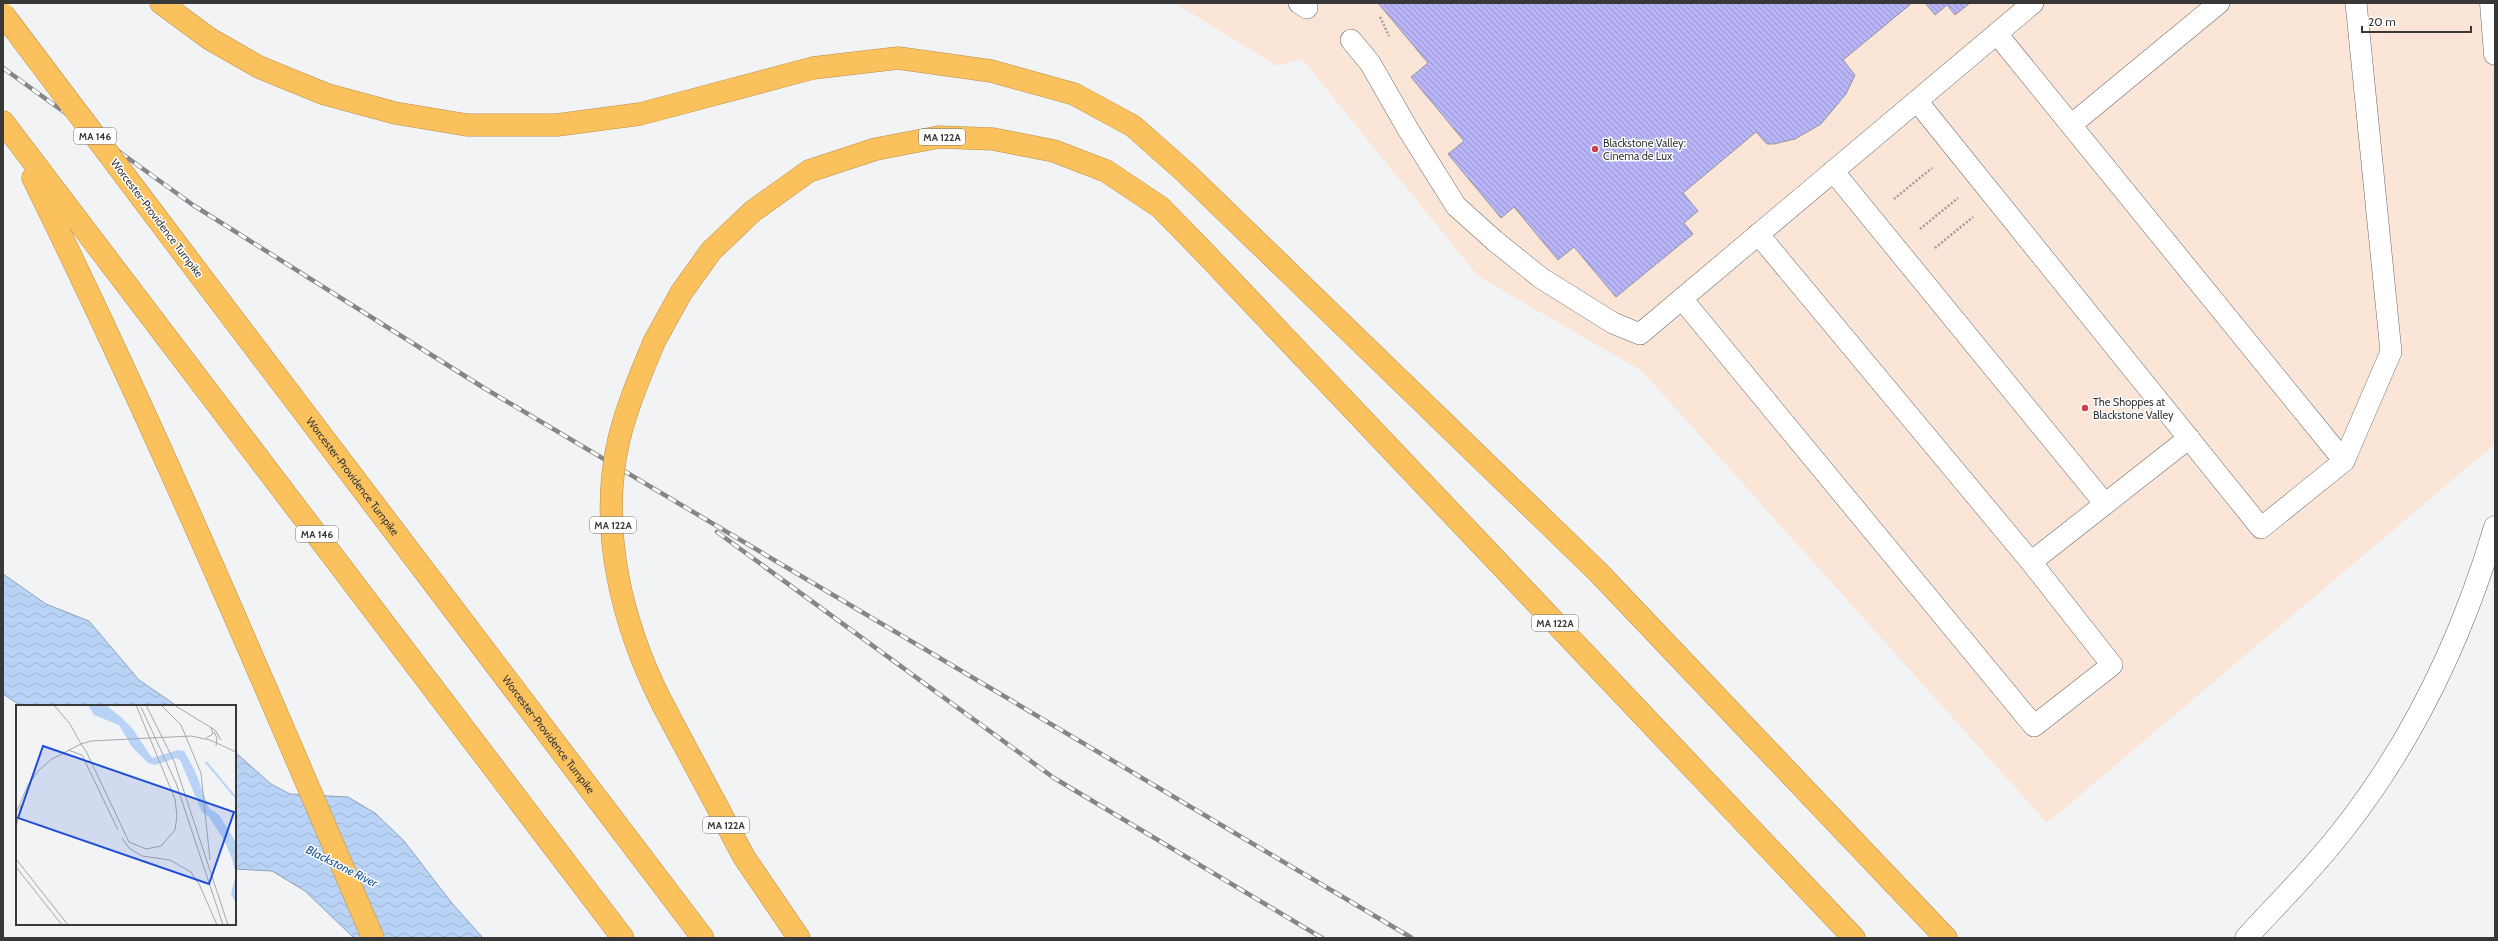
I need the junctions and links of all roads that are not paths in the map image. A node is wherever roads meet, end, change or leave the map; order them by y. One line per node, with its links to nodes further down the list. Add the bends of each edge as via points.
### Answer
1 (161, 3): 26 (highway, via 210,39 259,67 325,94 395,113 467,125 557,125 640,114 813,68 898,58 991,72 1074,94 1133,126 1266,250 1598,572)
2 (2033, 3): 7 (lane)
3 (2219, 3): 11 (lane)
4 (2356, 3): 17 (lane, via 2391,352)
5 (2491, 3): 9 (street)
6 (3, 14): 23 (highway, Worcester-Providence Turnpike / MA 146, bridge)
7 (1996, 34): 10 (lane); 11 (lane)
8 (1350, 40): 15 (lane, via 1370,63 1456,206 1541,278 1613,323 1640,334)
9 (2495, 54)
10 (1917, 101): 13 (lane); 16 (lane)
11 (2071, 125): 17 (lane)
12 (7, 127): 21 (highway, via 108,332 232,608); 22 (highway, MA 146)
13 (1833, 171): 14 (lane); 18 (lane)
14 (1758, 234): 15 (lane); 20 (lane)
15 (1682, 299): 20 (lane, via 2034,726 2112,665)
16 (2189, 438): 17 (lane, via 2261,528); 18 (lane)
17 (2344, 461)
18 (2105, 504): 20 (lane)
19 (2495, 527): 27 (street, via 2480,576 2454,644 2418,715 2381,776 2339,836 2294,889)
20 (2030, 562)
21 (373, 938)
22 (623, 938)
23 (703, 938)
24 (799, 938): 25 (highway, MA 122A, bridge, via 744,857 643,667 628,620 616,560 611,498 619,440 632,396 654,342 681,293 711,251 753,211 810,171 876,149 939,137 993,139 1047,149 1106,171 1160,207)
25 (1854, 938)
26 (1946, 938)
27 (2246, 938)

